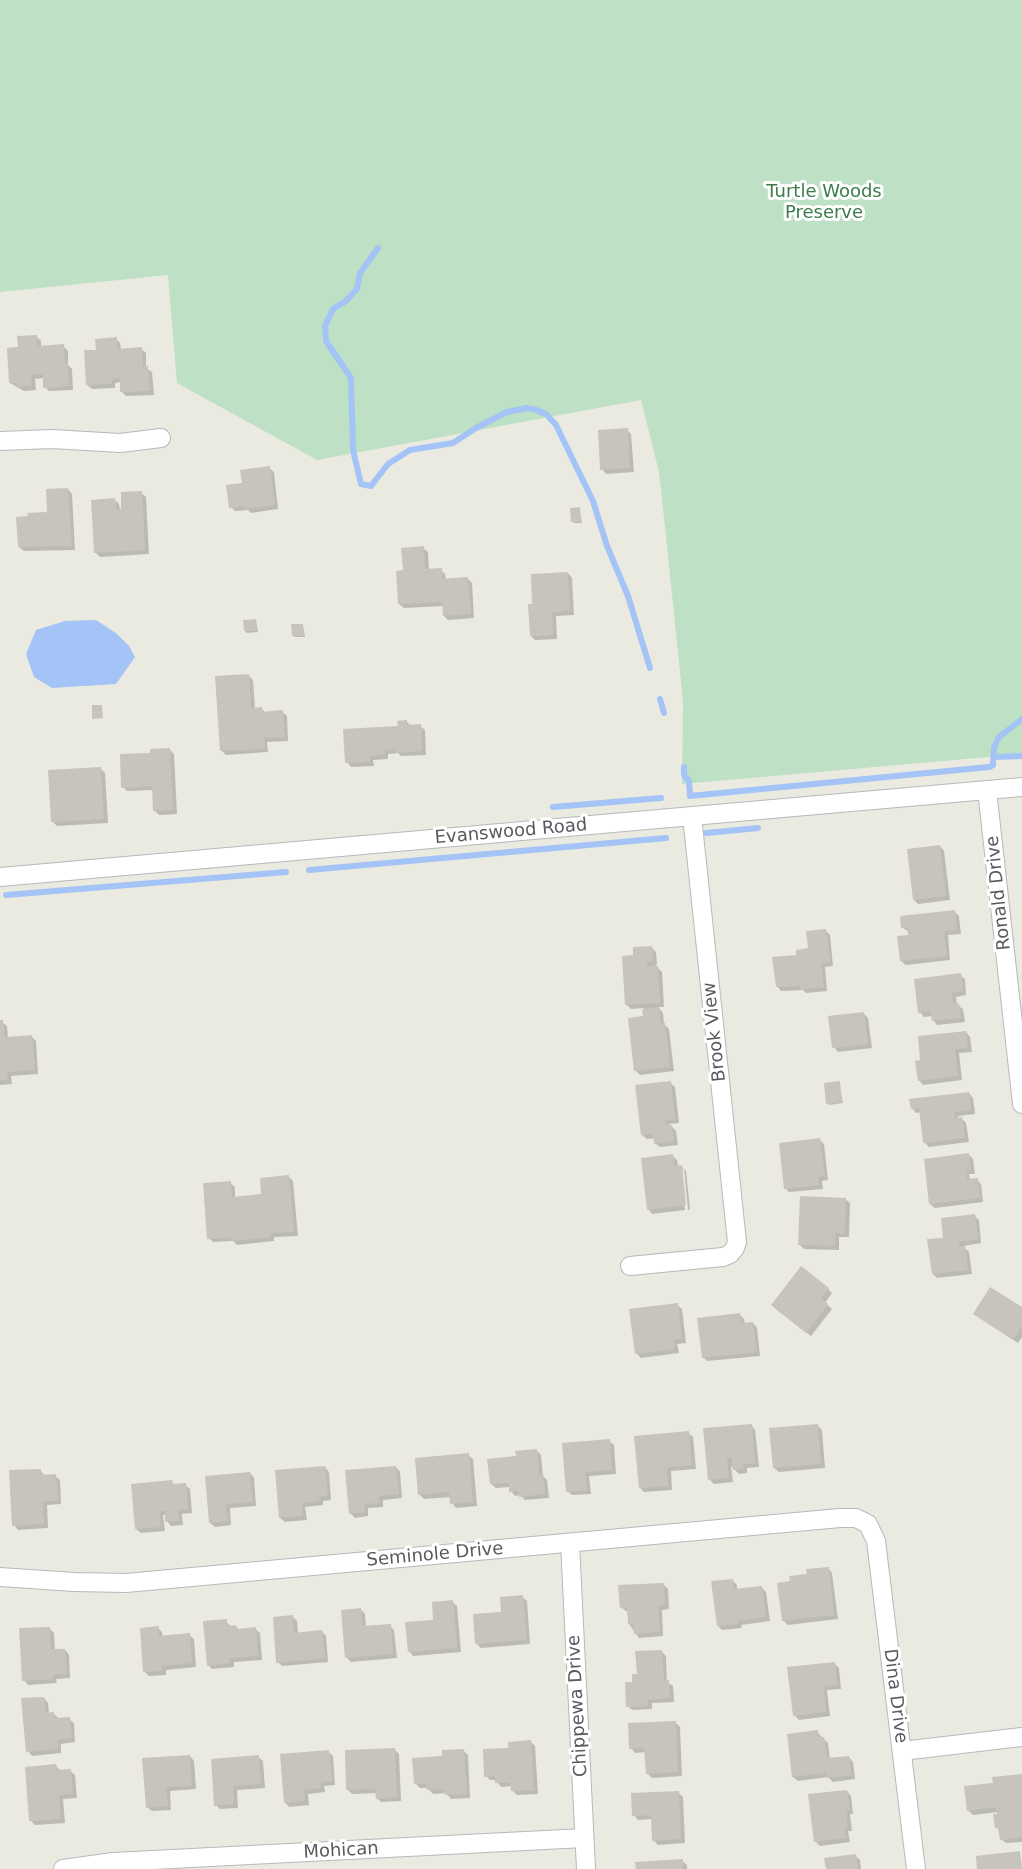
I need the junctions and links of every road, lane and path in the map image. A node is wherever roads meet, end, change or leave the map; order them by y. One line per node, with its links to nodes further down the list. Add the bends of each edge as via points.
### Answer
1 (161, 438): 2 (street, via 120,443)
2 (0, 441)
3 (1022, 788): 4 (street, Evanswood Road)
4 (987, 790): 5 (street, Evanswood Road); 7 (street, Ronald Drive)
5 (692, 816): 6 (street, Evanswood Road); 8 (street, Brook View, via 737,1232 735,1248 723,1257)
6 (0, 877)
7 (1022, 1104)
8 (630, 1266)
9 (868, 1524): 10 (street, Seminole Drive, via 856,1518 840,1518); 13 (street, Dina Drive, via 876,1541)
10 (570, 1543): 11 (street, Seminole Drive, via 126,1583); 14 (street, Chippewa Drive)
11 (0, 1577)
12 (1022, 1737): 13 (street)
13 (902, 1751): 17 (street, Dina Drive)
14 (584, 1838): 15 (street, Mohican, via 113,1862); 16 (street, Chippewa Drive)
15 (63, 1869)
16 (586, 1869)
17 (916, 1869)

